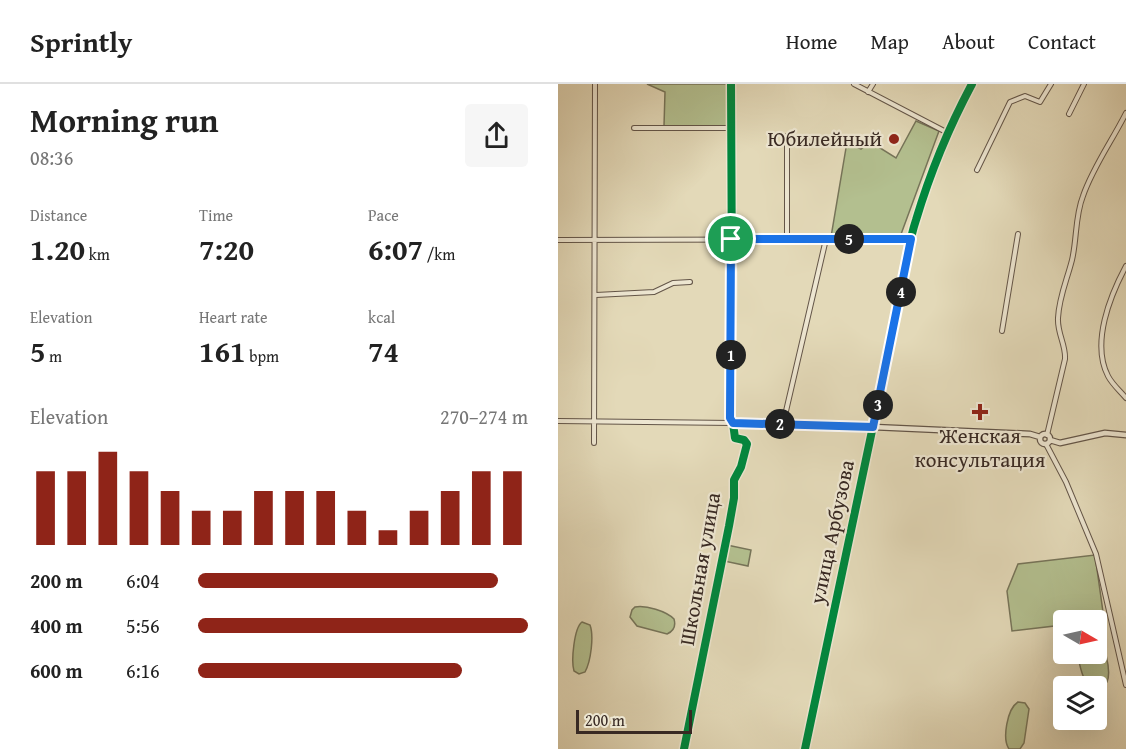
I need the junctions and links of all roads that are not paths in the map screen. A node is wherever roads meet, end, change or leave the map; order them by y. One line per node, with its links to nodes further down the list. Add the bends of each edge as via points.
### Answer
1 (595, 84): 22 (street)
2 (731, 84): 12 (street, Школьная улица)
3 (854, 84): 8 (street)
4 (873, 84): 8 (street)
5 (972, 84): 13 (street, улица Арбузова)
6 (1051, 84): 15 (street, via 1040,102 1024,96 1010,102)
7 (1084, 84): 10 (street)
8 (868, 92): 13 (street)
9 (1126, 113): 35 (street, via 1089,182 1079,211 1058,316 1065,359)
10 (1069, 114)
11 (634, 128): 12 (street)
12 (731, 128): 17 (street, Школьная улица)
13 (948, 133): 20 (street, улица Арбузова)
14 (787, 136): 18 (street)
15 (977, 170)
16 (1018, 234): 26 (street)
17 (731, 239): 18 (street); 22 (street); 30 (street, Школьная улица)
18 (787, 239): 19 (street)
19 (826, 239): 20 (street); 31 (street)
20 (911, 239): 32 (street, улица Арбузова)
21 (558, 240): 22 (street)
22 (596, 240): 25 (street)
23 (1126, 267): 27 (street, via 1106,311 1103,337 1107,375)
24 (690, 282): 25 (street, via 673,283 654,292)
25 (596, 295): 28 (street)
26 (1002, 331)
27 (1126, 398)
28 (595, 420): 29 (street); 30 (street); 36 (street)
29 (558, 421)
30 (733, 423): 31 (street); 39 (street, Школьная улица, via 735,438 747,444 734,480 724,552)
31 (783, 424): 32 (street)
32 (873, 427): 34 (street); 40 (street, улица Арбузова)
33 (1126, 435): 35 (street, via 1105,433 1060,443)
34 (1040, 437): 35 (street); 35 (street, via 1040,442)
35 (1048, 440): 37 (street, via 1096,554)
36 (594, 443)
37 (1125, 678): 38 (street)
38 (1126, 685)
39 (684, 749)
40 (805, 749)

